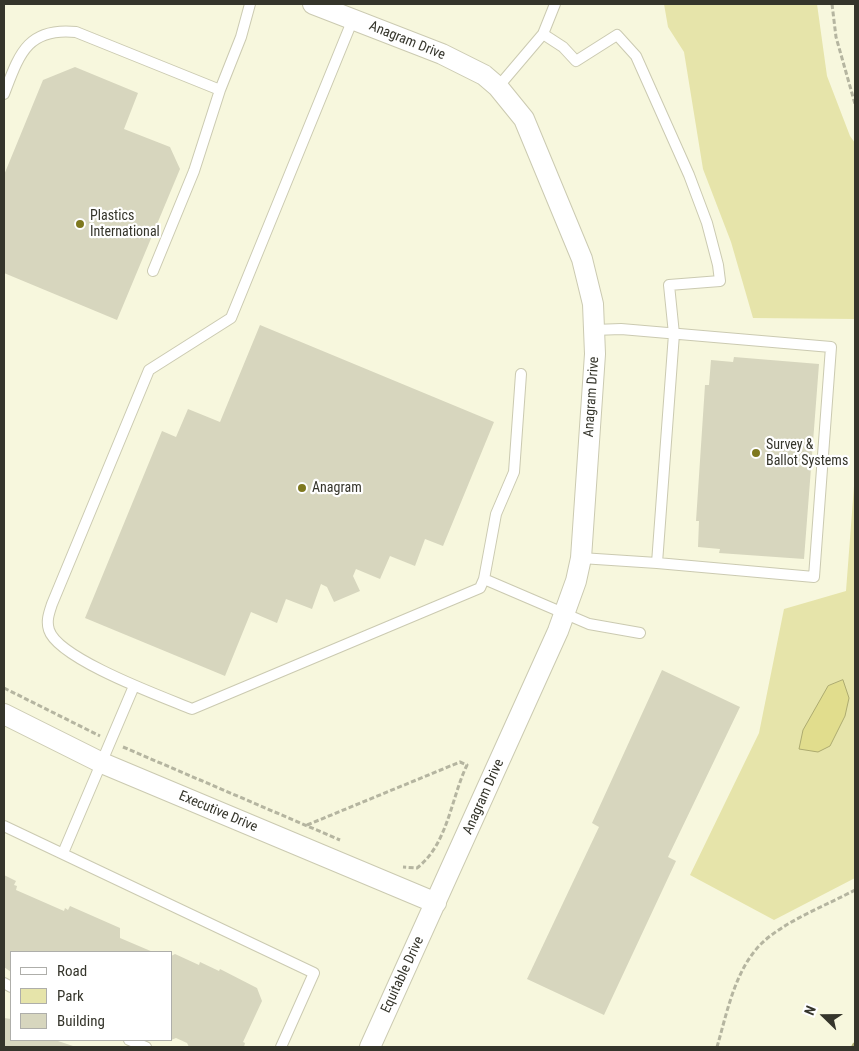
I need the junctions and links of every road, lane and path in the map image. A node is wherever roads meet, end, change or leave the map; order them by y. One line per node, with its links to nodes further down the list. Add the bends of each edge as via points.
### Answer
1 (250, 4): 8 (lane)
2 (313, 4): 5 (street, Anagram Drive)
3 (554, 4): 6 (lane)
4 (832, 4): 10 (path, via 836,37)
5 (352, 19): 7 (street, Anagram Drive, via 442,54 484,75); 20 (lane, via 230,318 149,370 48,616 49,631 67,651)
6 (542, 34): 7 (lane); 13 (lane, via 563,47 576,61 617,35 636,56 655,96 692,183 720,281 669,285)
7 (498, 87): 12 (street, Anagram Drive, via 524,119 582,258 593,304)
8 (220, 90): 9 (lane, via 76,32 58,31 40,36 25,48); 11 (lane, via 194,171)
9 (4, 94)
10 (855, 104)
11 (153, 271)
12 (594, 330): 13 (lane); 15 (street, Anagram Drive, via 596,354)
13 (674, 334): 16 (lane); 16 (lane, via 831,347 814,577)
14 (520, 374): 17 (lane, via 514,472 496,514)
15 (581, 558): 16 (lane); 18 (street, Anagram Drive)
16 (658, 564)
17 (484, 579): 18 (lane); 20 (lane, via 480,588 192,709)
18 (565, 613): 19 (lane, via 589,624); 31 (street, Anagram Drive)
19 (640, 633)
20 (134, 686): 23 (lane)
21 (4, 688): 23 (path)
22 (4, 714): 24 (street, Executive Drive)
23 (111, 741): 24 (lane); 25 (path)
24 (102, 763): 28 (lane); 31 (street, Executive Drive)
25 (308, 825): 27 (path); 29 (path, via 460,762 467,765 459,781 452,811 425,862 417,868)
26 (4, 826): 28 (lane)
27 (344, 842)
28 (63, 853): 34 (lane, via 314,973)
29 (399, 867)
30 (855, 890): 36 (path, via 786,926 762,943 738,978)
31 (436, 903): 35 (street, Equitable Drive)
32 (131, 1041): 33 (lane)
33 (146, 1047)
34 (281, 1047)
35 (370, 1047)
36 (717, 1047)

